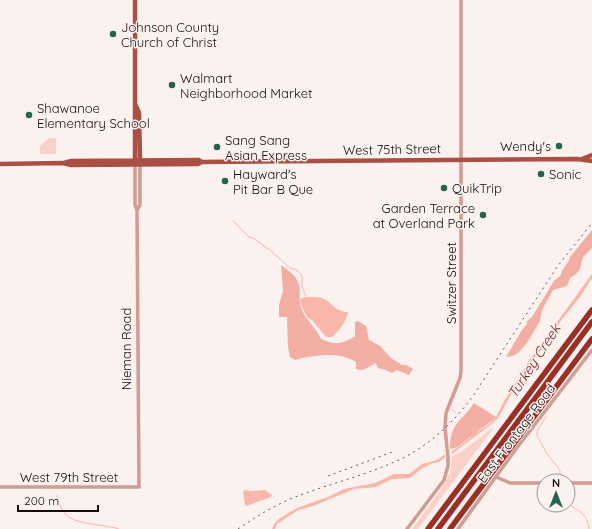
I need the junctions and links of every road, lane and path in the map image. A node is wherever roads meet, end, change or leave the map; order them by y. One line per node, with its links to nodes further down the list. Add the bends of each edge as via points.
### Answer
1 (135, 0): 7 (main road, Nieman Road, via 134,113)
2 (461, 0): 5 (street, Switzer Street)
3 (592, 155): 4 (main road, West 75th Street)
4 (582, 159): 5 (main road, West 75th Street); 6 (main road, West 75th Street)
5 (460, 160): 7 (main road, West 75th Street, via 198,164); 19 (street, Switzer Street, via 462,371 445,418 448,466 444,480)
6 (592, 161)
7 (137, 162): 8 (main road, West 75th Street); 17 (street, Nieman Road, via 140,205 137,212)
8 (0, 164)
9 (592, 310): 20 (highway)
10 (592, 322): 21 (highway)
11 (592, 339): 22 (highway)
12 (592, 350): 13 (street, East Frontage Road)
13 (496, 477): 14 (street, via 510,483); 23 (street, East Frontage Road)
14 (536, 483)
15 (576, 483): 16 (street)
16 (592, 483)
17 (139, 486): 18 (street, West 79th Street)
18 (0, 487)
19 (407, 529)
20 (428, 529)
21 (438, 529)
22 (450, 529)
23 (458, 529)

